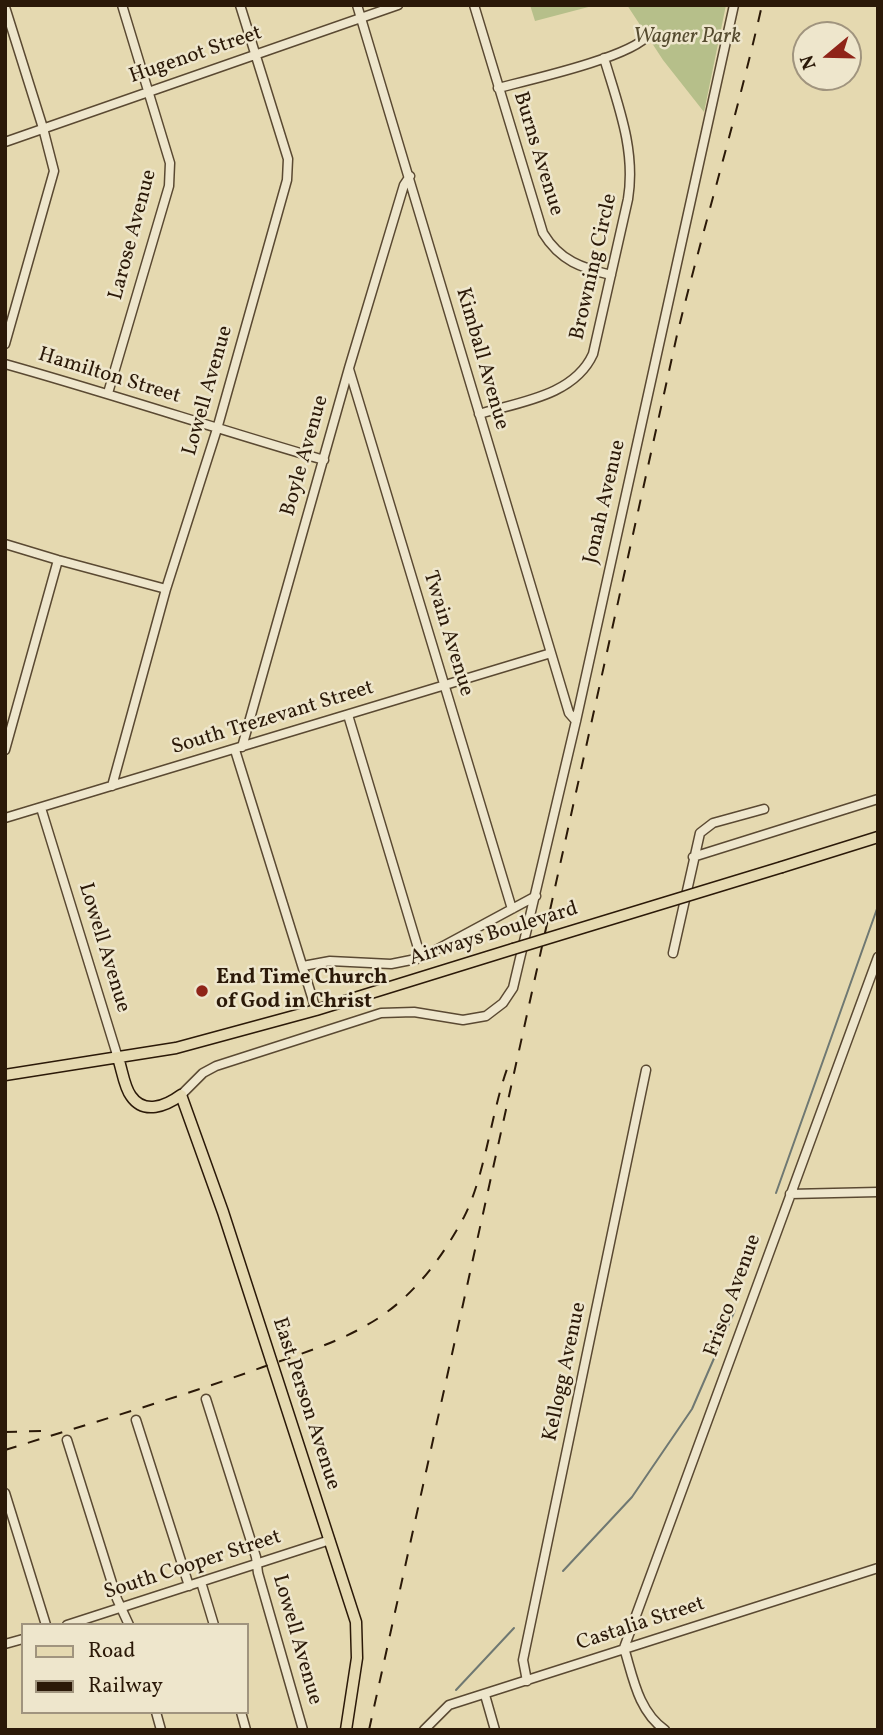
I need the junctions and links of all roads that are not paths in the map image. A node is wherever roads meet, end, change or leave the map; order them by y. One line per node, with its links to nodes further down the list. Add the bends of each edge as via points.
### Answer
1 (122, 5): 13 (street, Larose Avenue)
2 (240, 5): 10 (street, Lowell Avenue)
3 (357, 5): 8 (street, Kimball Avenue)
4 (398, 5): 8 (street, Hugenot Street)
5 (474, 5): 12 (street, Burns Avenue)
6 (734, 5): 31 (street, Jonah Avenue)
7 (5, 7): 14 (street)
8 (361, 17): 10 (street, Hugenot Street); 16 (street, Kimball Avenue)
9 (648, 35): 11 (street, via 637,45)
10 (256, 54): 13 (street, Hugenot Street); 23 (street, Lowell Avenue, via 288,159 287,180)
11 (604, 58): 12 (street); 17 (street, Browning Circle, via 632,165)
12 (498, 88): 17 (street, Burns Avenue, via 538,223 548,242 573,264)
13 (148, 90): 14 (street, Hugenot Street); 21 (street, Larose Avenue, via 170,163 169,186)
14 (43, 128): 15 (street, Hugenot Street); 18 (street, via 54,171)
15 (5, 142)
16 (410, 176): 20 (street, Boyle Avenue); 22 (street, Kimball Avenue)
17 (611, 275): 22 (street, Browning Circle, via 597,344 580,375 552,392)
18 (5, 344)
19 (5, 363): 21 (street, Hamilton Street)
20 (349, 368): 24 (street, Boyle Avenue); 29 (street, Twain Avenue)
21 (108, 393): 23 (street, Hamilton Street)
22 (479, 414): 28 (street, Kimball Avenue)
23 (216, 429): 24 (street, Hamilton Street); 27 (street, Lowell Avenue)
24 (324, 460): 32 (street, Boyle Avenue)
25 (5, 544): 26 (street)
26 (58, 560): 27 (street); 33 (street)
27 (166, 589): 34 (street, Lowell Avenue)
28 (551, 653): 29 (street, South Trezevant Street); 31 (street, Kimball Avenue, via 569,713)
29 (444, 685): 30 (street, South Trezevant Street); 42 (street, Twain Avenue)
30 (348, 715): 32 (street, South Trezevant Street); 45 (street)
31 (576, 721): 41 (street, Jonah Avenue)
32 (238, 748): 34 (street, South Trezevant Street); 46 (street)
33 (5, 750)
34 (112, 786): 36 (street, South Trezevant Street)
35 (878, 799): 40 (street)
36 (41, 808): 38 (street, South Trezevant Street); 48 (street, Lowell Avenue)
37 (764, 809): 40 (street, via 706,826)
38 (5, 818)
39 (878, 837): 47 (main road, Airways Boulevard, bridge)
40 (694, 857): 43 (street)
41 (536, 896): 42 (street, Airways Boulevard); 51 (street, Jonah Avenue, via 513,988 486,1016 463,1020 414,1012 381,1013 216,1066)
42 (512, 909): 45 (street, Airways Boulevard)
43 (673, 953)
44 (878, 957): 53 (street, Frisco Avenue)
45 (421, 958): 46 (street, Airways Boulevard, via 391,964 330,961)
46 (303, 966): 47 (street)
47 (316, 1010): 48 (main road, Airways Boulevard, via 176,1048)
48 (118, 1058): 50 (main road, Airways Boulevard); 51 (main road, via 130,1096 140,1104 156,1107)
49 (646, 1070): 69 (street, Kellogg Avenue, via 523,1660)
50 (5, 1075)
51 (181, 1095): 58 (main road, East Person Avenue)
52 (878, 1192): 53 (street)
53 (790, 1194): 68 (street, Frisco Avenue)
54 (206, 1399): 59 (street, Lowell Avenue)
55 (136, 1420): 62 (street)
56 (67, 1440): 63 (street)
57 (5, 1493): 64 (street)
58 (330, 1540): 59 (street, South Cooper Street); 72 (main road, East Person Avenue, via 356,1622 358,1658)
59 (257, 1565): 61 (street, South Cooper Street); 71 (street, Lowell Avenue)
60 (878, 1568): 68 (street, Castalia Street)
61 (201, 1583): 62 (street, South Cooper Street); 67 (street)
62 (190, 1586): 63 (street, South Cooper Street)
63 (122, 1607): 65 (street, South Cooper Street); 66 (street)
64 (45, 1623)
65 (73, 1623)
66 (128, 1623)
67 (213, 1623)
68 (624, 1648): 69 (street, Castalia Street); 75 (street, via 646,1712)
69 (527, 1681): 70 (street, Castalia Street)
70 (485, 1695): 73 (street, Castalia Street, via 449,1705); 74 (street)
71 (303, 1730)
72 (346, 1730)
73 (424, 1730)
74 (495, 1730)
75 (665, 1730)

